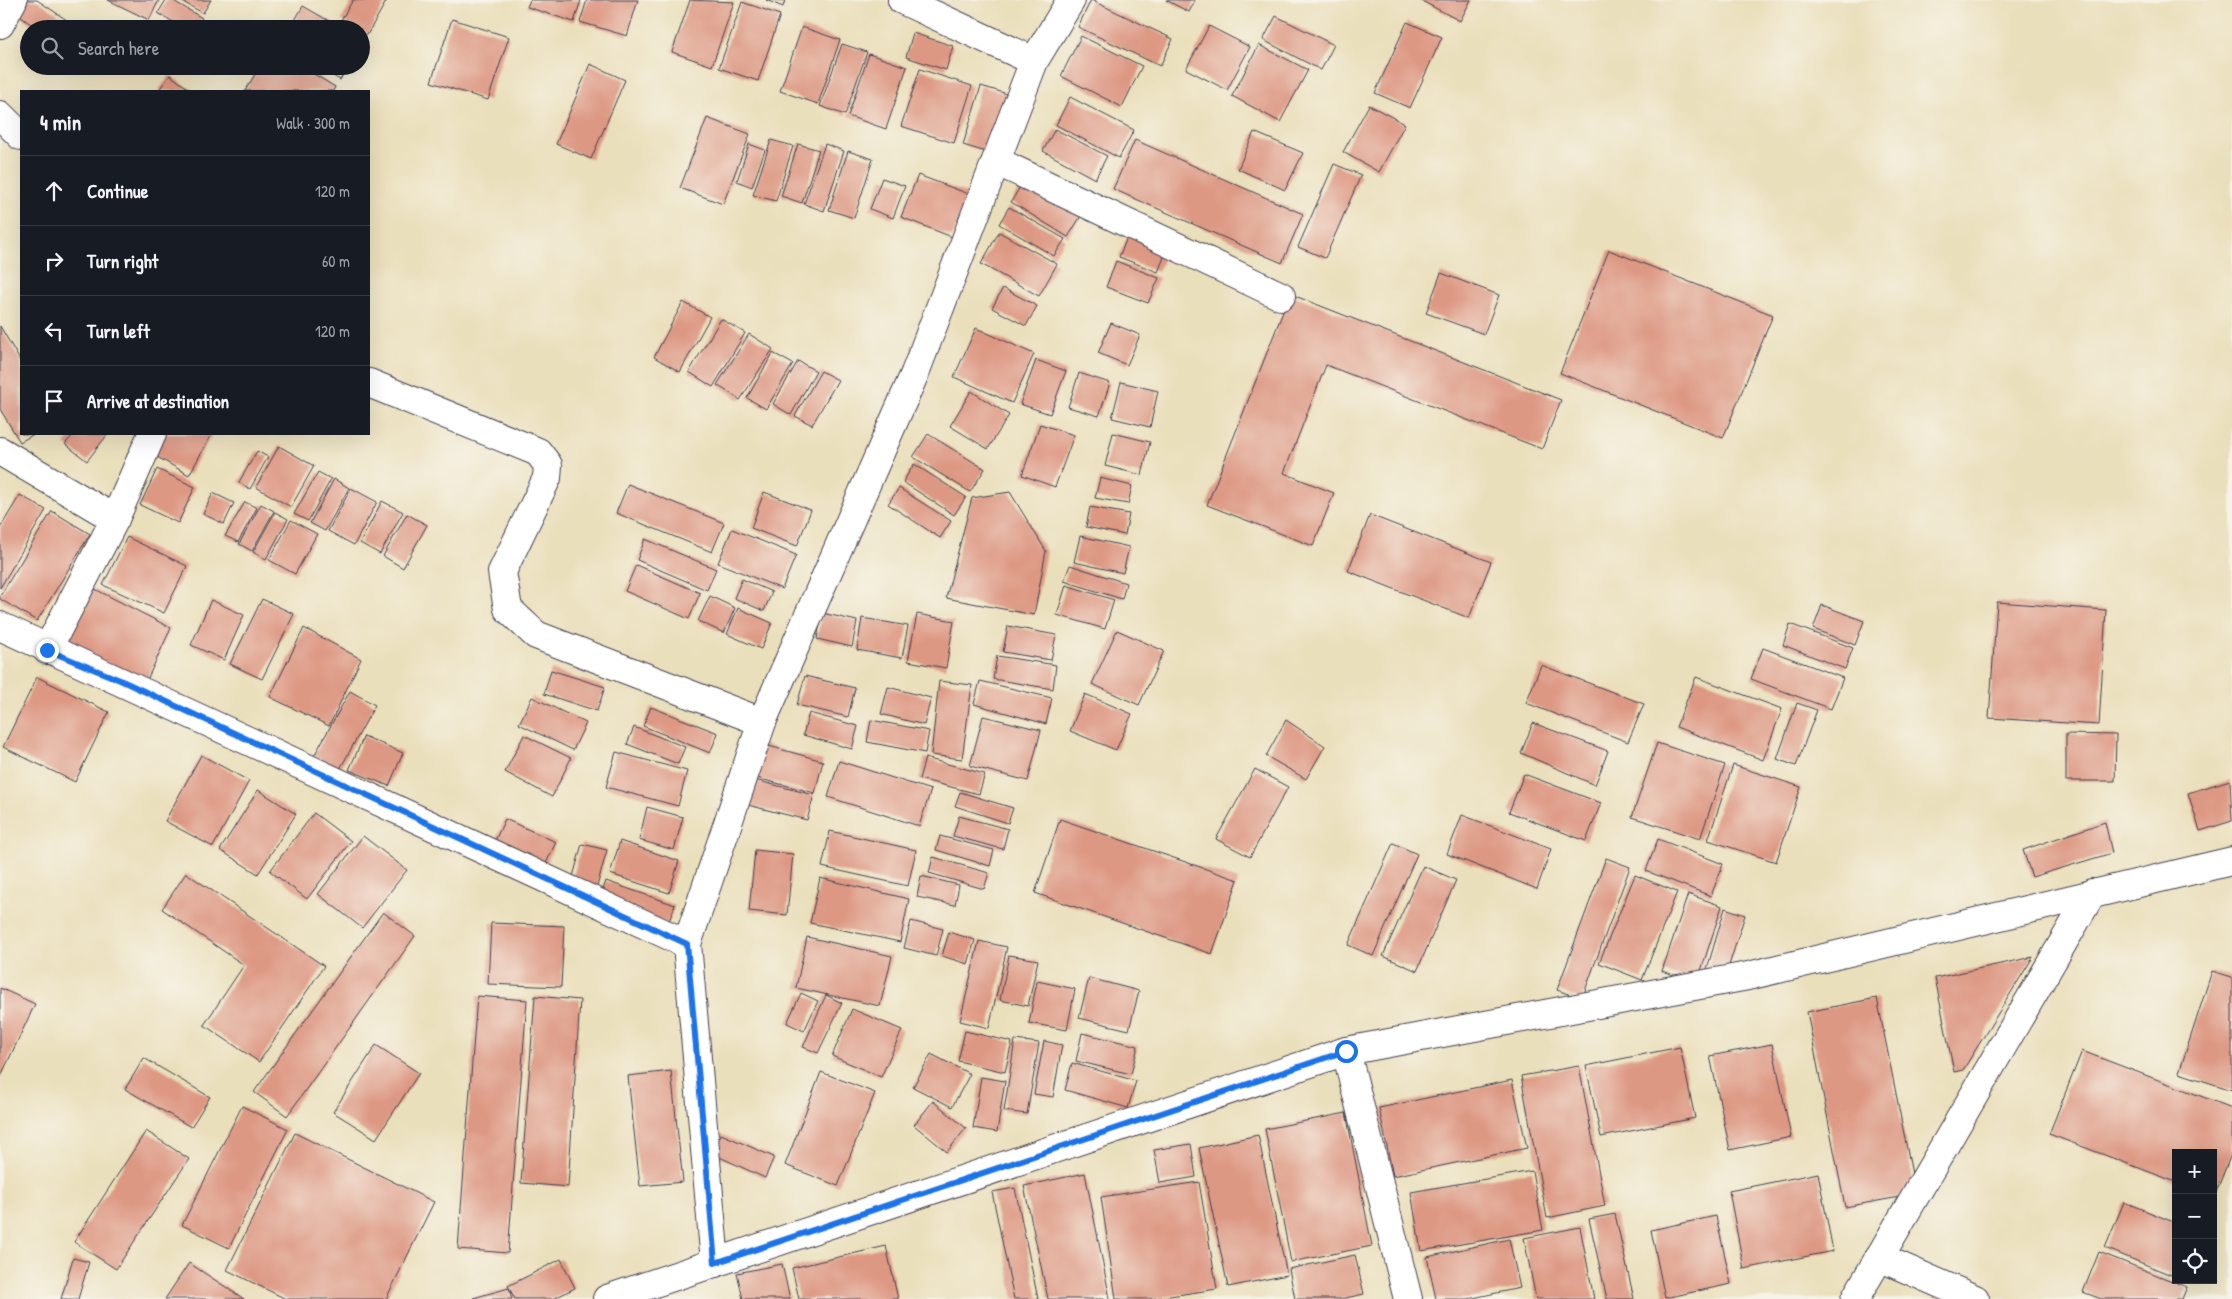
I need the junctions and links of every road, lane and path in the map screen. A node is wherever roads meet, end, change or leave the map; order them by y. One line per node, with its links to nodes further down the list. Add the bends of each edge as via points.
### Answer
1 (13, 0): 4 (street)
2 (902, 0): 5 (street)
3 (1071, 0): 5 (street)
4 (0, 24)
5 (1034, 61): 8 (street)
6 (0, 115): 7 (street)
7 (20, 135)
8 (996, 161): 9 (street); 16 (street, via 915,373)
9 (1282, 296)
10 (370, 383): 16 (street, via 538,452 548,464 547,478 502,572 508,609 536,635)
11 (152, 435): 13 (street)
12 (0, 451): 13 (street)
13 (115, 519): 15 (street)
14 (0, 626): 15 (street)
15 (47, 650): 19 (street, via 120,680)
16 (762, 722): 19 (street)
17 (2232, 861): 18 (street)
18 (2092, 893): 20 (street, via 1748,976); 21 (street)
19 (687, 944): 22 (street)
20 (1346, 1051): 22 (street); 24 (street)
21 (1879, 1257): 25 (street); 26 (street)
22 (715, 1263): 23 (street)
23 (607, 1299)
24 (1408, 1299)
25 (1855, 1299)
26 (1975, 1299)

